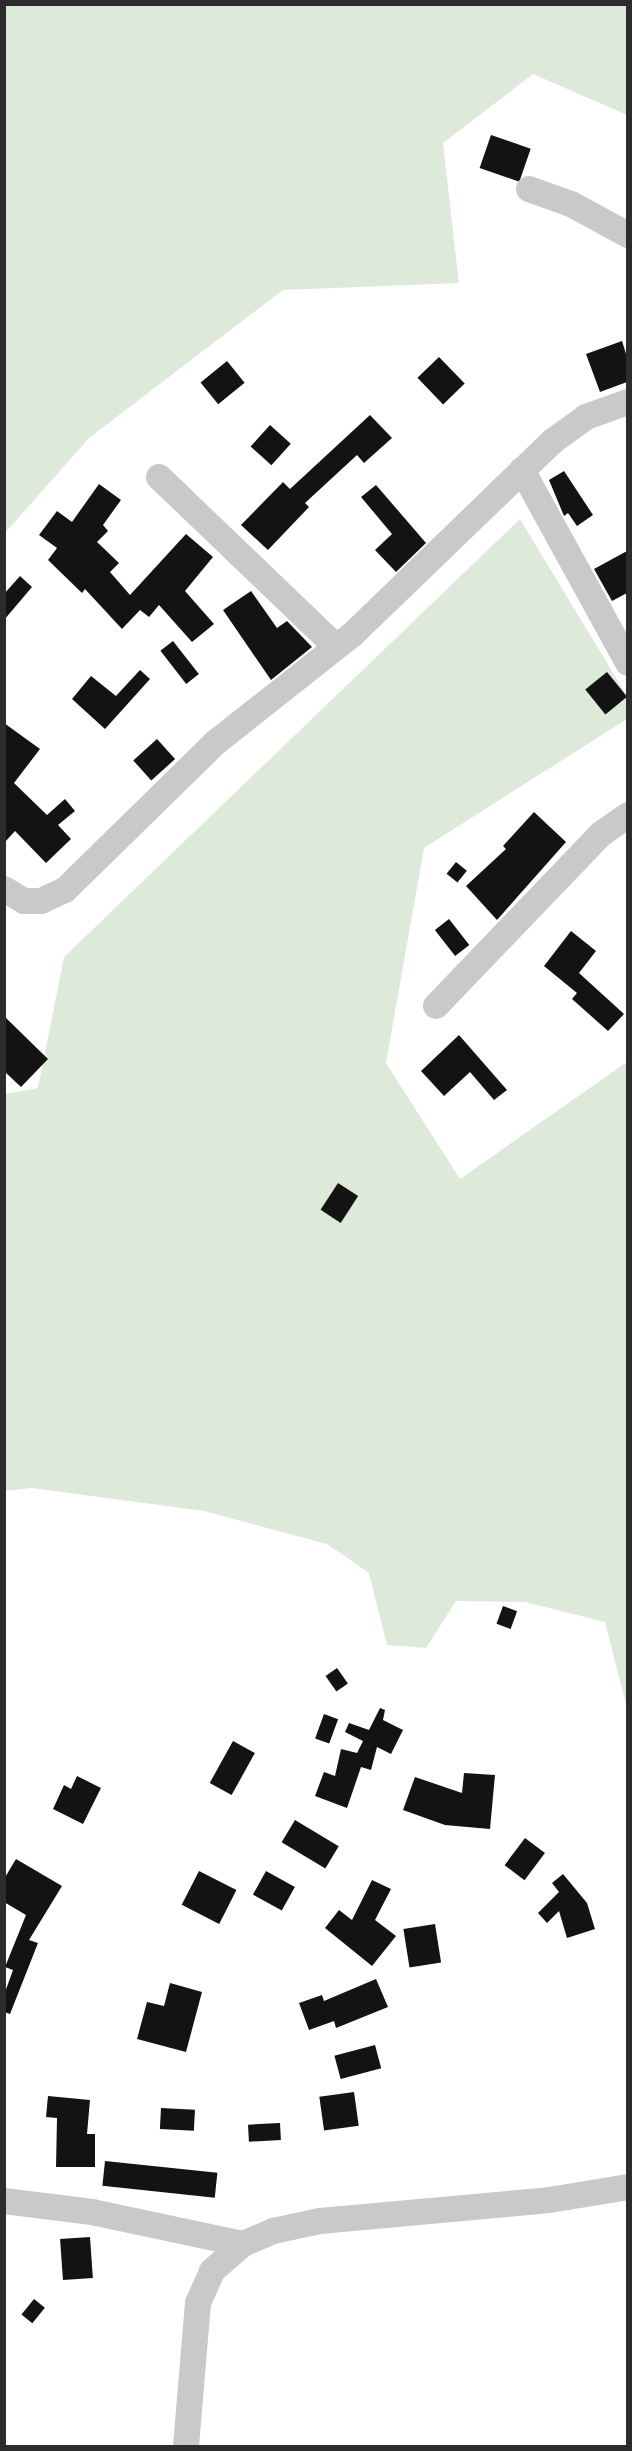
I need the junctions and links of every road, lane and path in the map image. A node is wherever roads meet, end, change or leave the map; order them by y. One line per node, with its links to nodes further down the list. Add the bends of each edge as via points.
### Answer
1 (529, 189): 2 (street, via 571,204)
2 (627, 235)
3 (627, 402): 4 (street, via 586,417)
4 (522, 470): 6 (street); 7 (street)
5 (159, 477): 6 (street)
6 (336, 647): 9 (street, via 214,742 65,890 41,901 24,901)
7 (627, 663)
8 (627, 815): 10 (street, via 601,834)
9 (4, 889)
10 (436, 1006)
11 (627, 2187): 13 (street, via 549,2200 320,2221 273,2231)
12 (4, 2201): 13 (street, via 102,2213)
13 (243, 2244): 14 (street, via 212,2271 198,2303)
14 (186, 2446)

